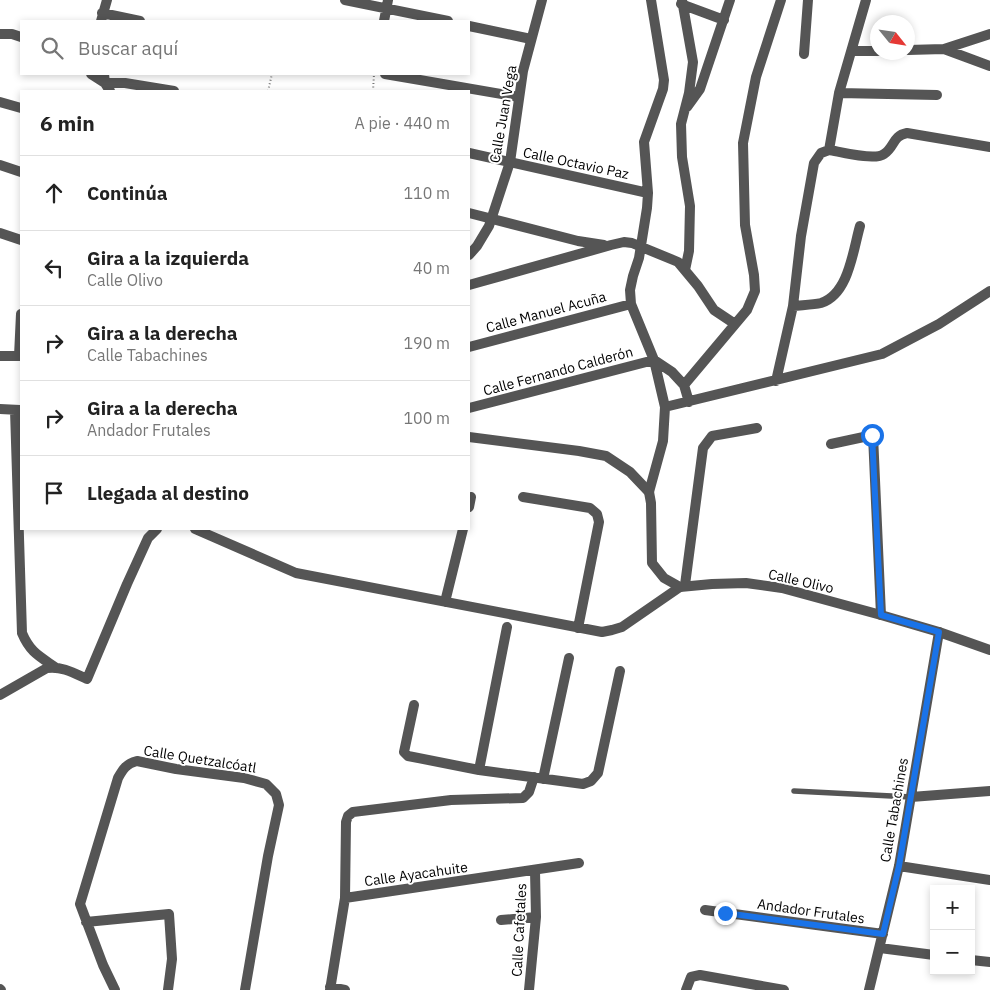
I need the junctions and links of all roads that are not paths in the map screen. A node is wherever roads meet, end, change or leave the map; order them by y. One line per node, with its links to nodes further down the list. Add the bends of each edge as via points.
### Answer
1 (107, 0): 11 (street)
2 (345, 0): 10 (street)
3 (542, 0): 20 (street, Calle Juan Vega)
4 (651, 0): 43 (street, via 664,80 644,142)
5 (730, 0): 15 (street)
6 (781, 0): 57 (street, via 756,77 743,143 745,225 755,291 747,310)
7 (808, 0): 25 (street)
8 (866, 0): 23 (street)
9 (682, 2): 15 (street); 36 (street, via 693,62)
10 (387, 4): 13 (street); 14 (street)
11 (102, 17): 12 (street)
12 (130, 20)
13 (384, 20)
14 (444, 20)
15 (724, 20): 36 (street, via 700,89)
16 (470, 26): 20 (street)
17 (0, 34): 19 (street)
18 (990, 34): 21 (street)
19 (20, 37)
20 (531, 40): 33 (street, Calle Juan Vega)
21 (944, 49): 22 (street); 26 (street)
22 (915, 50)
23 (852, 51): 24 (street); 31 (street)
24 (870, 51)
25 (804, 54)
26 (990, 66)
27 (93, 75): 29 (street)
28 (391, 75): 33 (street)
29 (106, 83): 30 (street)
30 (168, 90)
31 (839, 93): 32 (street); 38 (street)
32 (937, 95)
33 (519, 97): 40 (street, Calle Juan Vega)
34 (0, 102): 35 (street)
35 (20, 108)
36 (685, 110): 52 (street, via 681,124 682,157 690,206 689,251)
37 (990, 147): 38 (street, via 907,133 895,139 883,155 874,157)
38 (829, 150): 56 (street, via 821,153 814,163 801,236)
39 (470, 153): 40 (street, Calle Octavio Paz)
40 (510, 162): 43 (street, Calle Octavio Paz); 45 (street, Calle Juan Vega)
41 (0, 164): 42 (street)
42 (20, 172)
43 (648, 193): 50 (street)
44 (470, 213): 45 (street)
45 (491, 218): 49 (street, via 578,241); 51 (street, Calle Juan Vega)
46 (860, 226): 56 (street, via 844,281 835,295 821,303)
47 (0, 233): 48 (street)
48 (20, 240)
49 (611, 245): 50 (street, via 624,242); 53 (street)
50 (641, 245): 52 (street, via 678,262); 55 (street, via 630,290)
51 (470, 254)
52 (685, 270): 57 (street, via 714,310)
53 (470, 285)
54 (990, 291): 62 (street, via 939,324 882,354)
55 (631, 304): 58 (street, Calle Manuel Acuña); 61 (street)
56 (794, 306): 62 (street)
57 (735, 324): 63 (street)
58 (470, 347)
59 (0, 356): 60 (street)
60 (20, 356)
61 (654, 360): 63 (street); 65 (street); 66 (street, Calle Fernando Calderón)
62 (776, 381): 64 (street)
63 (684, 385): 64 (street)
64 (689, 402): 65 (street)
65 (665, 407): 72 (street, via 663,441)
66 (470, 408)
67 (0, 410): 68 (street)
68 (18, 410): 74 (street)
69 (756, 428): 79 (street, via 712,436 702,448)
70 (470, 436): 72 (street, via 606,456 630,472)
71 (831, 444): 81 (street, via 872,435)
72 (649, 492): 79 (street, via 652,562 664,578)
73 (523, 497): 83 (street, via 590,508 597,514 599,522)
74 (20, 522)
75 (20, 530): 87 (street, via 22,633 28,646)
76 (156, 530): 87 (street, via 148,538 87,679)
77 (197, 530): 80 (street, via 296,573)
78 (463, 530): 80 (street)
79 (683, 586): 81 (street, Calle Olivo, via 746,583 782,588); 83 (street, via 622,627 602,632)
80 (445, 602): 83 (street)
81 (881, 615): 84 (street, Calle Olivo)
82 (507, 627): 91 (street)
83 (578, 628)
84 (939, 632): 85 (street, Calle Olivo); 95 (street, Calle Tabachines)
85 (990, 650)
86 (569, 658): 92 (street)
87 (55, 667): 89 (street)
88 (620, 671): 92 (street, via 598,773 583,784)
89 (0, 695)
90 (414, 705): 91 (street, via 406,755)
91 (479, 770): 92 (street)
92 (538, 778): 100 (street, via 523,798 451,800 353,812 346,822)
93 (794, 791): 95 (lane)
94 (990, 791): 95 (street)
95 (911, 797): 97 (street, Calle Tabachines)
96 (579, 864): 98 (street, Calle Ayacahuite)
97 (899, 866): 99 (street); 105 (street, Calle Tabachines)
98 (535, 871): 100 (street, Calle Ayacahuite); 102 (street, Calle Cafetales)
99 (990, 880)
100 (345, 898): 110 (street)
101 (705, 910): 105 (street, Andador Frutales)
102 (536, 917): 103 (street); 115 (street, Calle Cafetales)
103 (500, 920)
104 (86, 922): 111 (street, Calle Quetzalcóatl); 112 (street, via 169,914 172,959); 113 (street, Calle Quetzalcóatl, via 80,904 123,768 136,761 266,784 276,794 279,806)
105 (883, 934): 106 (street, Calle Tabachines)
106 (880, 948): 107 (street); 118 (street, Calle Tabachines)
107 (930, 954)
108 (975, 960): 109 (street)
109 (990, 962)
110 (330, 988): 114 (street)
111 (115, 990)
112 (168, 990)
113 (245, 990)
114 (345, 990)
115 (529, 990)
116 (686, 990): 117 (street, via 691,978 700,975)
117 (784, 990)
118 (870, 990)

